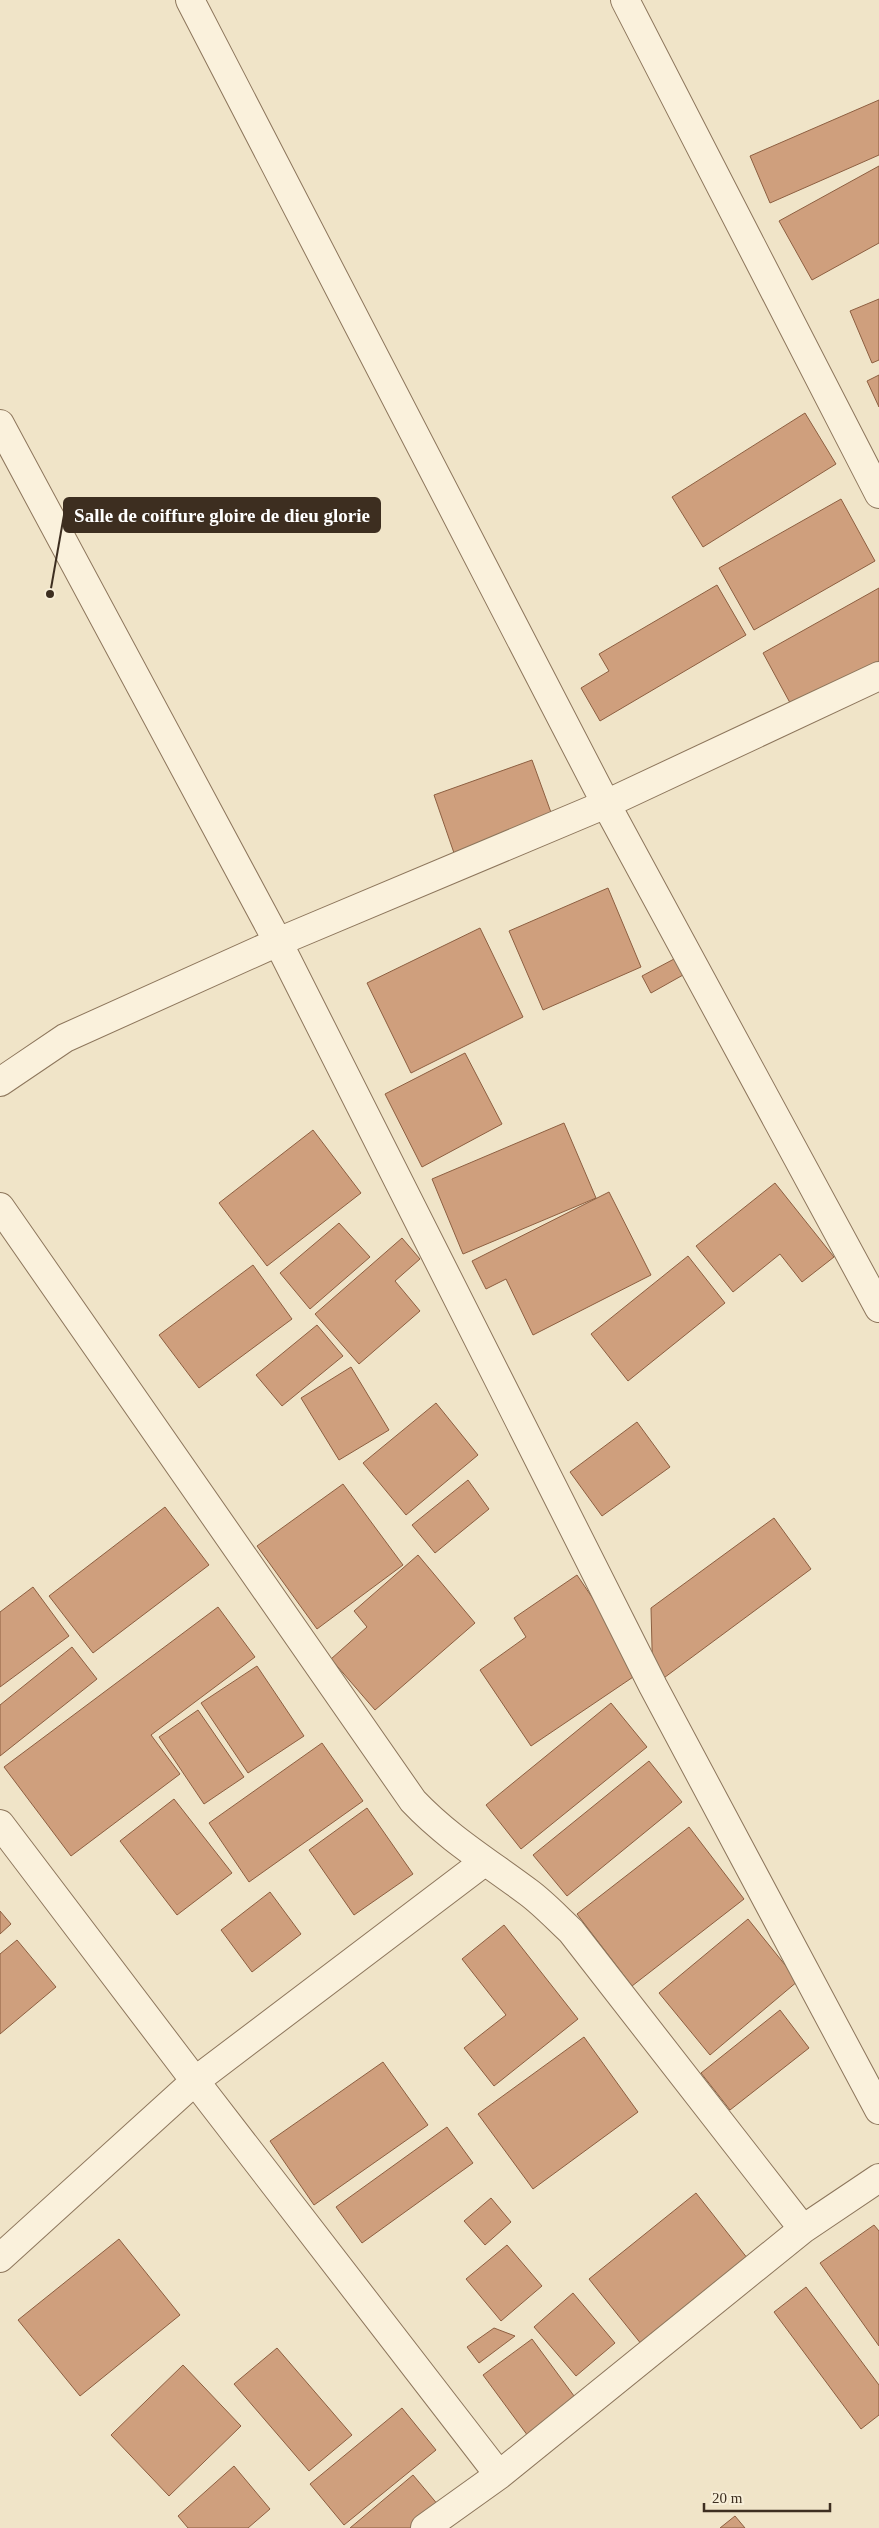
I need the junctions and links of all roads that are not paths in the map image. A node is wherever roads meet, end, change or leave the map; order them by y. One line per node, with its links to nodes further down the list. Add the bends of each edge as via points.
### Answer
1 (190, 0): 6 (street)
2 (625, 0): 4 (street)
3 (0, 424): 7 (street)
4 (879, 494)
5 (879, 676): 6 (street)
6 (606, 804): 7 (street); 10 (street)
7 (278, 942): 8 (street, via 65,1038); 14 (street, via 653,1686)
8 (0, 1082)
9 (0, 1207): 12 (street, via 413,1801 434,1823)
10 (879, 1308)
11 (0, 1824): 13 (street)
12 (484, 1862): 13 (street); 16 (street, via 530,1893 571,1931)
13 (195, 2082): 17 (street); 18 (street)
14 (879, 2110)
15 (879, 2178): 16 (street)
16 (803, 2229): 18 (street)
17 (0, 2258)
18 (499, 2474): 19 (street)
19 (425, 2528)

